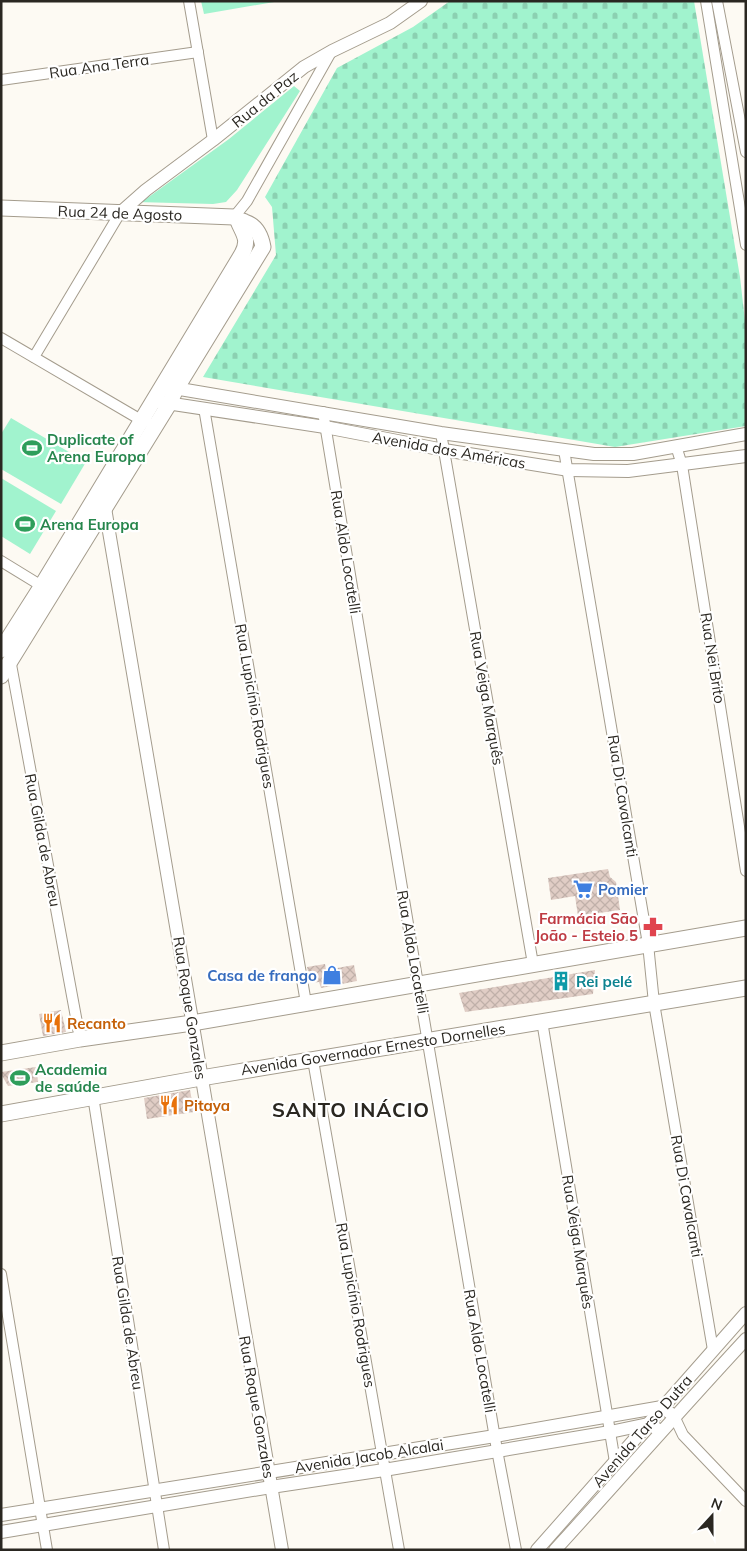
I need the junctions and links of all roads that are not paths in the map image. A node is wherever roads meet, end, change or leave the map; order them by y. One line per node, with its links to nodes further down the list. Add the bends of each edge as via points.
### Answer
1 (188, 1): 6 (street)
2 (420, 1): 5 (street, Rua da Paz, via 390,23)
3 (706, 1): 13 (street)
4 (717, 1): 9 (street)
5 (332, 51): 8 (street, Rua da Paz, via 304,67); 12 (street)
6 (198, 52): 7 (street, Rua Ana Terra); 8 (street)
7 (1, 80)
8 (213, 140): 11 (street, Rua da Paz)
9 (746, 152)
10 (1, 208): 11 (main road, Rua 24 de Agosto)
11 (120, 212): 12 (main road, Rua 24 de Agosto); 15 (street)
12 (236, 219): 16 (main road, via 246,222 261,235 263,247)
13 (746, 245)
14 (1, 338): 15 (street)
15 (34, 357): 21 (street)
16 (169, 387): 17 (main road); 18 (main road); 20 (street, Avenida das Américas)
17 (153, 401): 18 (street, Avenida das Américas); 21 (main road)
18 (169, 404): 19 (street, Avenida das Américas); 22 (main road)
19 (204, 408): 23 (street, Avenida das Américas); 44 (street, Rua Lupicínio Rodrigues)
20 (323, 412): 23 (street, Rua Aldo Locatelli); 24 (street, Avenida das Américas)
21 (141, 420): 22 (street); 32 (main road)
22 (157, 423): 32 (main road)
23 (325, 427): 27 (street, Avenida das Américas); 41 (street, Rua Aldo Locatelli)
24 (441, 432): 27 (street, Rua Veiga Marquês); 28 (street, Avenida das Américas)
25 (746, 434): 26 (street, Avenida das Américas)
26 (676, 446): 28 (street, Avenida das Américas, via 633,454); 30 (street, Rua Nei Brito)
27 (444, 450): 31 (street, Avenida das Américas); 40 (street, Rua Veiga Marquês)
28 (564, 450): 31 (street, Rua Di Cavalcanti)
29 (746, 456): 30 (street, Avenida das Américas)
30 (682, 465): 31 (street, Avenida das Américas, via 628,471); 37 (street, Rua Nei Brito)
31 (569, 470): 39 (street, Rua Di Cavalcanti)
32 (99, 504): 34 (main road); 46 (street, Rua Roque Gonzales)
33 (1, 561): 34 (street)
34 (48, 589): 35 (main road); 35 (main road)
35 (6, 651): 36 (main road); 47 (street, Rua Gilda de Abreu)
36 (1, 676)
37 (746, 870)
38 (746, 928): 39 (main road)
39 (648, 944): 40 (main road); 43 (street, Rua Di Cavalcanti)
40 (533, 964): 41 (main road)
41 (418, 984): 44 (main road); 48 (street, Rua Aldo Locatelli)
42 (746, 988): 43 (main road, Avenida Governador Ernesto Dornelles)
43 (654, 1003): 45 (main road, Avenida Governador Ernesto Dornelles); 57 (street, Rua Di Cavalcanti)
44 (306, 1004): 46 (main road)
45 (542, 1022): 48 (main road, Avenida Governador Ernesto Dornelles); 59 (street, Rua Veiga Marquês)
46 (192, 1023): 47 (main road); 51 (street, Rua Roque Gonzales)
47 (80, 1039): 49 (main road)
48 (428, 1041): 50 (main road, Avenida Governador Ernesto Dornelles); 65 (street, Rua Aldo Locatelli)
49 (1, 1053)
50 (313, 1060): 51 (main road, Avenida Governador Ernesto Dornelles); 67 (street, Rua Lupicínio Rodrigues)
51 (201, 1078): 52 (main road, Avenida Governador Ernesto Dornelles); 70 (street, Rua Roque Gonzales)
52 (94, 1096): 53 (main road, Avenida Governador Ernesto Dornelles); 72 (street, Rua Gilda de Abreu)
53 (1, 1114)
54 (1, 1274): 75 (street)
55 (746, 1313): 57 (street, Avenida Tarso Dutra)
56 (746, 1339): 60 (street, Avenida Tarso Dutra)
57 (713, 1350): 58 (street, Avenida Tarso Dutra)
58 (662, 1406): 59 (street, Avenida Jacob Alcalai); 60 (street); 61 (street, Avenida Tarso Dutra)
59 (607, 1416): 63 (street, Rua Veiga Marquês); 65 (street, Avenida Jacob Alcalai)
60 (674, 1416): 62 (street, Avenida Tarso Dutra); 64 (street)
61 (648, 1424): 62 (street); 63 (street, Avenida Jacob Alcalai); 68 (street, Avenida Tarso Dutra)
62 (661, 1431): 64 (street); 85 (street, Avenida Tarso Dutra)
63 (610, 1432): 66 (street, Avenida Jacob Alcalai); 68 (street, Rua Veiga Marquês)
64 (683, 1435): 73 (street)
65 (495, 1436): 66 (street, Rua Aldo Locatelli); 67 (street, Avenida Jacob Alcalai)
66 (497, 1450): 69 (street, Avenida Jacob Alcalai); 83 (street, Rua Aldo Locatelli)
67 (381, 1454): 69 (street, Rua Lupicínio Rodrigues); 70 (street, Avenida Jacob Alcalai)
68 (615, 1462): 84 (street, Avenida Tarso Dutra)
69 (384, 1470): 71 (street, Avenida Jacob Alcalai); 82 (street, Rua Lupicínio Rodrigues)
70 (268, 1472): 71 (street, Rua Roque Gonzales); 72 (street, Avenida Jacob Alcalai)
71 (271, 1486): 74 (street, Avenida Jacob Alcalai); 81 (street, Rua Roque Gonzales)
72 (153, 1490): 74 (street, Rua Gilda de Abreu); 75 (street, Avenida Jacob Alcalai)
73 (746, 1501)
74 (156, 1505): 77 (street, Avenida Jacob Alcalai); 80 (street, Rua Gilda de Abreu)
75 (40, 1509): 76 (street, Avenida Jacob Alcalai); 77 (street)
76 (1, 1515)
77 (43, 1525): 78 (street, Avenida Jacob Alcalai); 79 (street)
78 (1, 1532)
79 (47, 1550)
80 (164, 1550)
81 (282, 1550)
82 (398, 1550)
83 (516, 1550)
84 (537, 1550)
85 (555, 1550)

